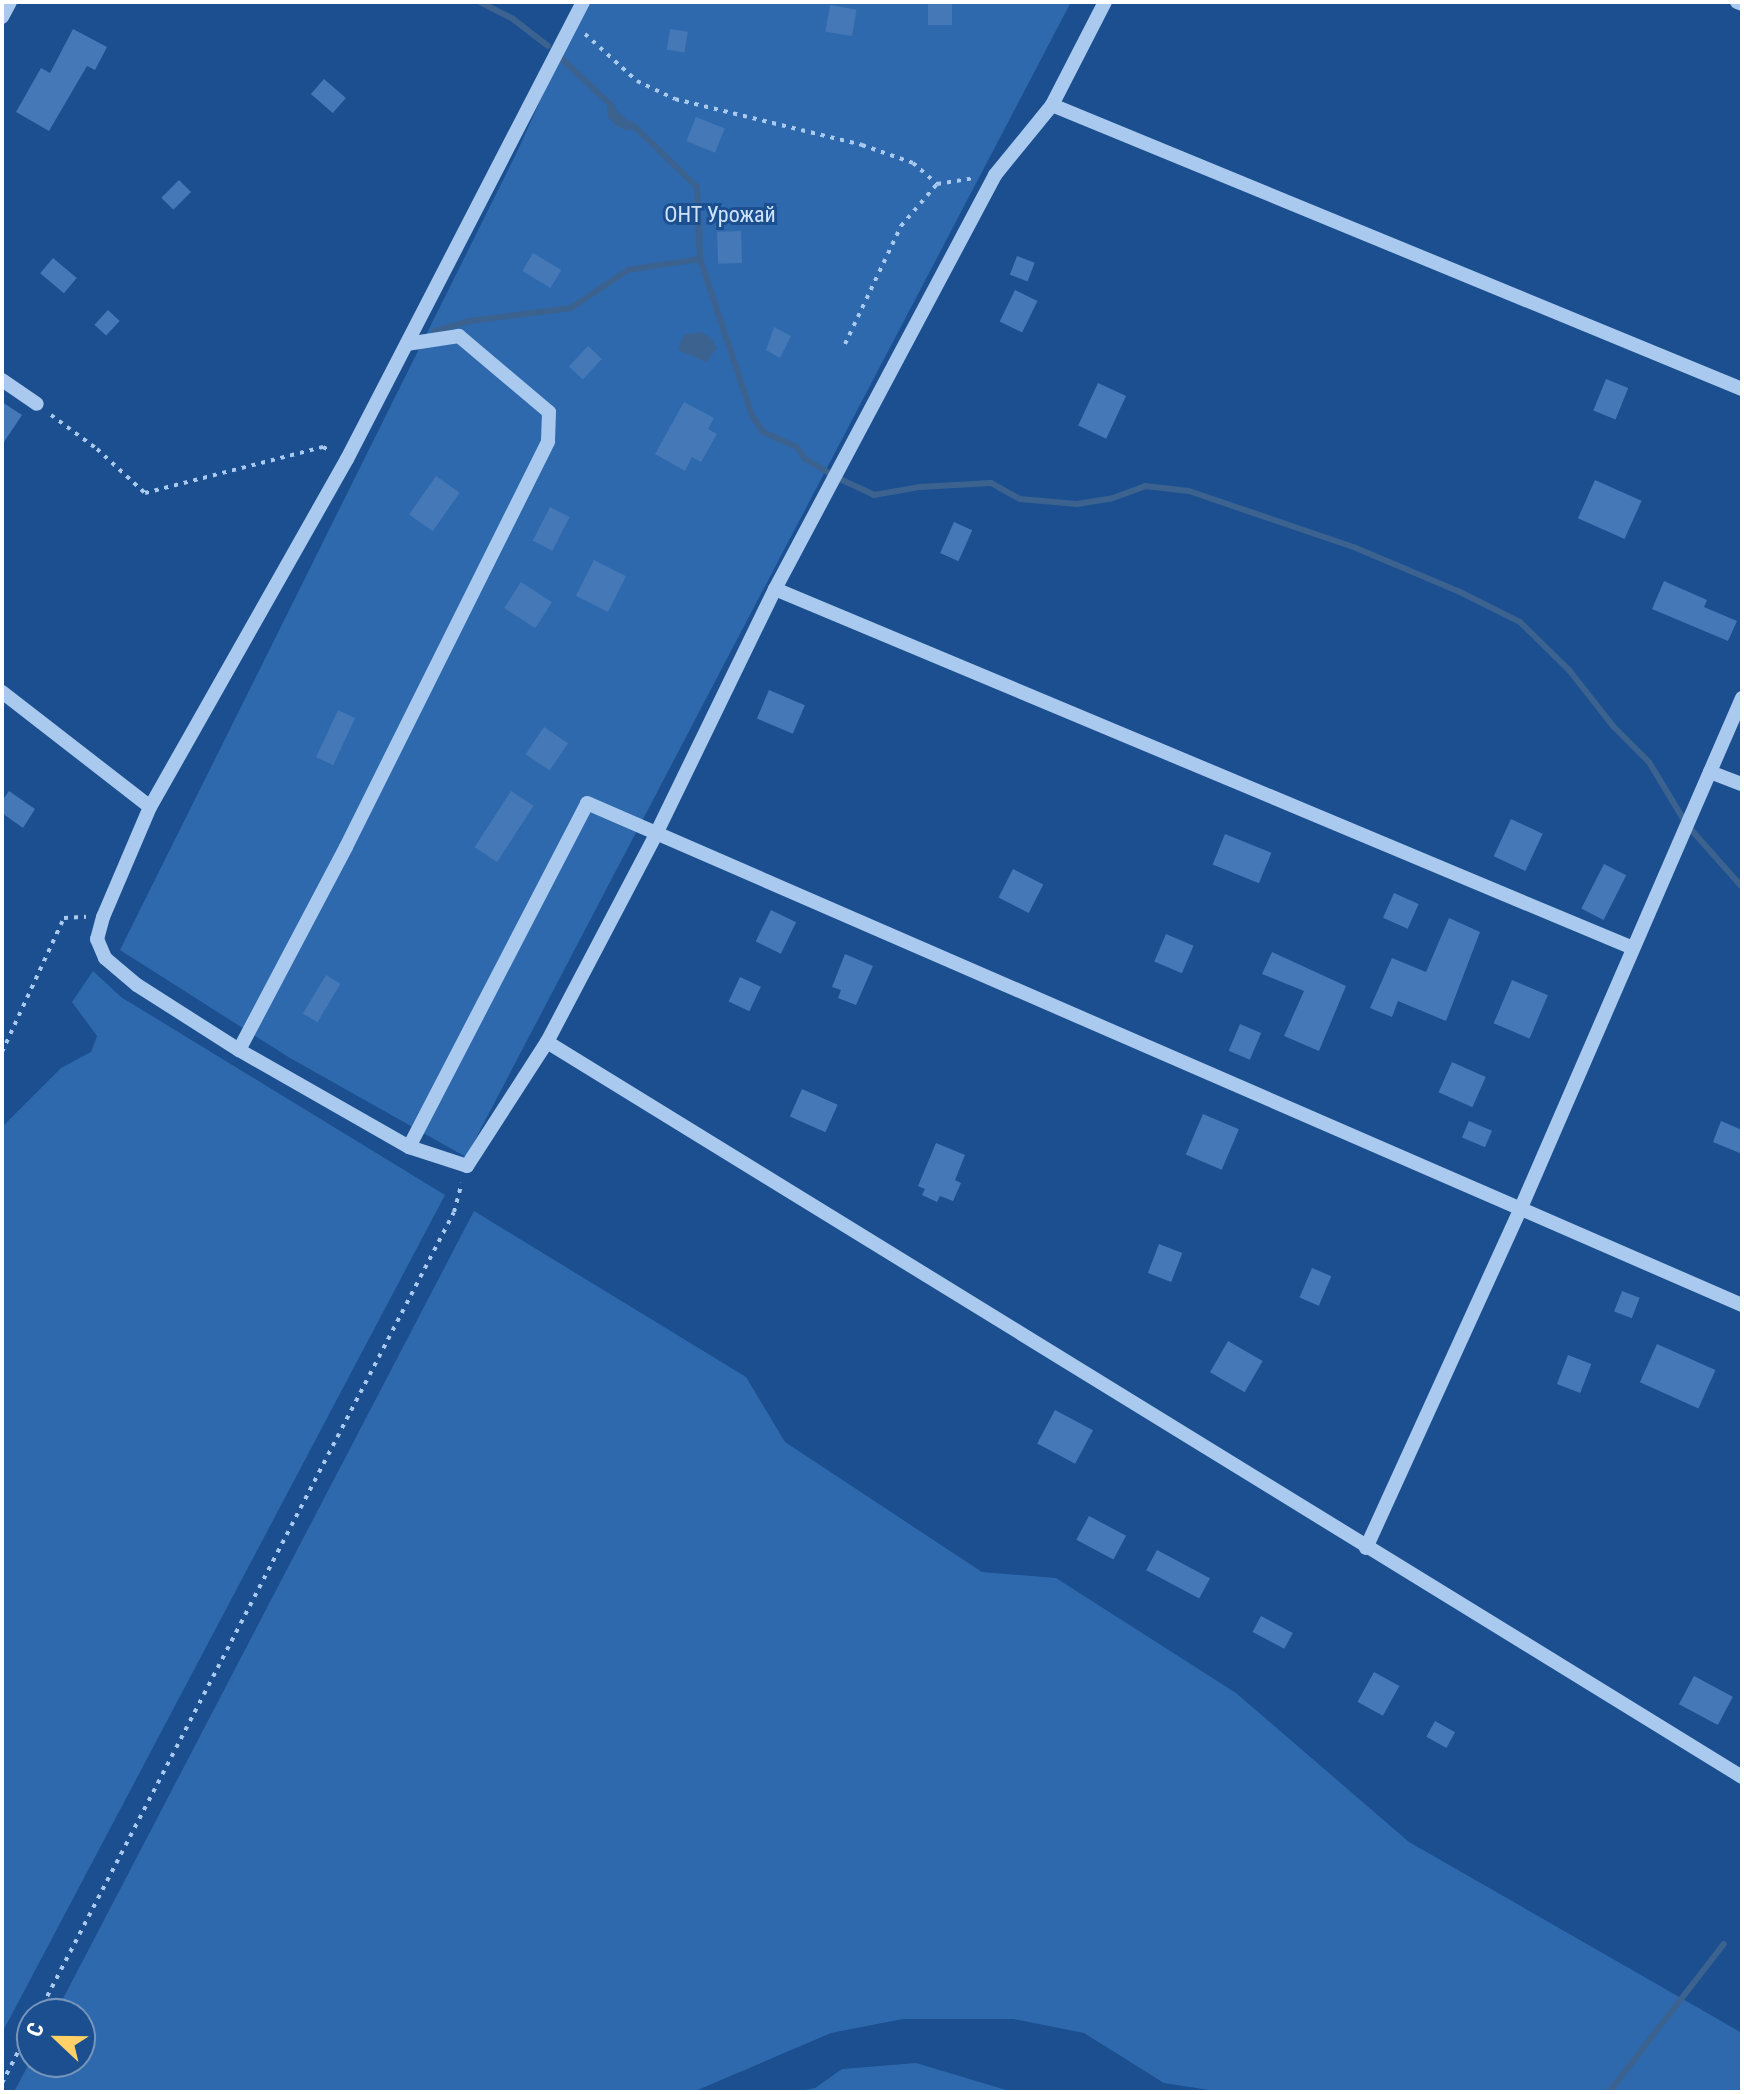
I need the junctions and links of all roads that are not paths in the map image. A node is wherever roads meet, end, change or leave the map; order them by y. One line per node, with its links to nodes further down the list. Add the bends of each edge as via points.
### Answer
1 (10, 2): 4 (street)
2 (583, 2): 6 (street)
3 (1105, 2): 5 (street)
4 (2, 17)
5 (1052, 105): 8 (street); 10 (street, via 995,175)
6 (407, 344): 15 (street); 19 (street, via 459,336 549,412 548,441)
7 (2, 380): 9 (street)
8 (1742, 389)
9 (37, 404)
10 (775, 589): 16 (street); 17 (street)
11 (2, 692): 15 (street)
12 (1742, 698): 13 (street)
13 (1710, 772): 14 (street); 17 (street)
14 (1742, 784)
15 (150, 807): 19 (street, via 97,939 105,958 137,985)
16 (656, 834): 18 (street); 20 (street, via 587,803); 21 (street)
17 (1633, 948): 21 (street)
18 (547, 1042): 20 (street, via 467,1166); 23 (street)
19 (239, 1050): 20 (street)
20 (409, 1147)
21 (1520, 1210): 22 (street); 23 (street)
22 (1742, 1305)
23 (1366, 1548): 24 (street)
24 (1742, 1777)

